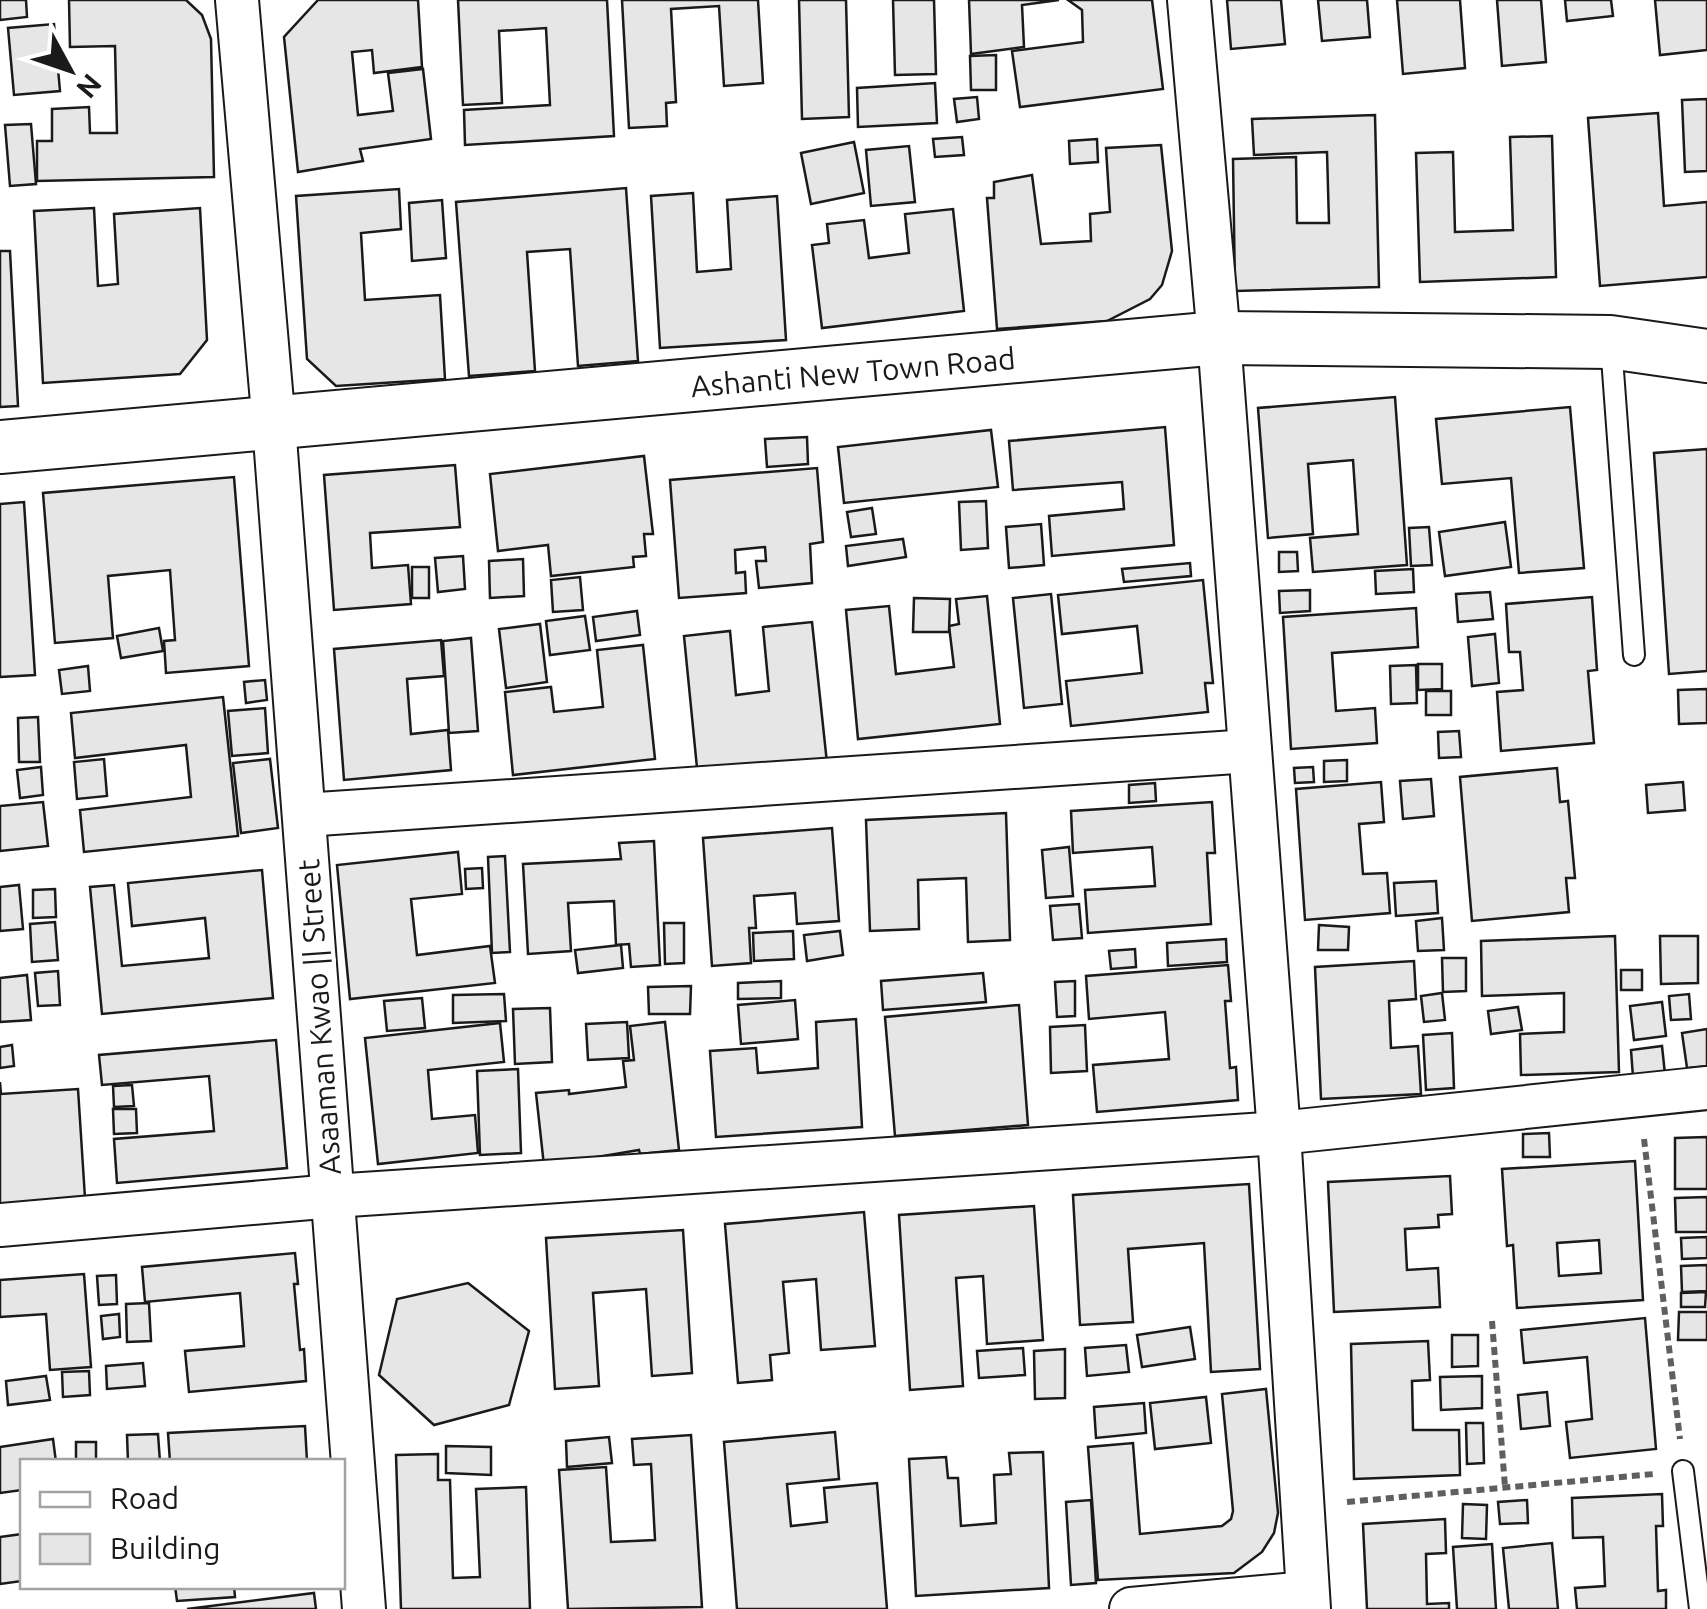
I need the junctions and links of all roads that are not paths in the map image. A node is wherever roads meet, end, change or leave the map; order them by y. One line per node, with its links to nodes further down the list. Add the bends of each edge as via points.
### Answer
1 (237, 0): 6 (street, Asaaman Kwao || Street)
2 (1189, 0): 3 (street)
3 (1219, 338): 4 (street, Ashanti New Town Road); 6 (street, Ashanti New Town Road); 9 (street)
4 (1610, 342): 5 (street, Ashanti New Town Road); 8 (lane)
5 (1707, 356)
6 (274, 425): 7 (street, Ashanti New Town Road); 10 (street, Asaaman Kwao || Street)
7 (0, 448)
8 (1634, 655)
9 (1250, 751): 10 (street); 12 (street)
10 (304, 815): 13 (street, Asaaman Kwao || Street)
11 (1707, 1088): 12 (street)
12 (1279, 1133): 13 (street); 16 (street)
13 (333, 1196): 14 (street); 17 (street, Asaaman Kwao || Street)
14 (0, 1226)
15 (1683, 1471): 19 (lane)
16 (1308, 1601): 18 (street)
17 (364, 1609)
18 (1131, 1609)
19 (1700, 1609)

